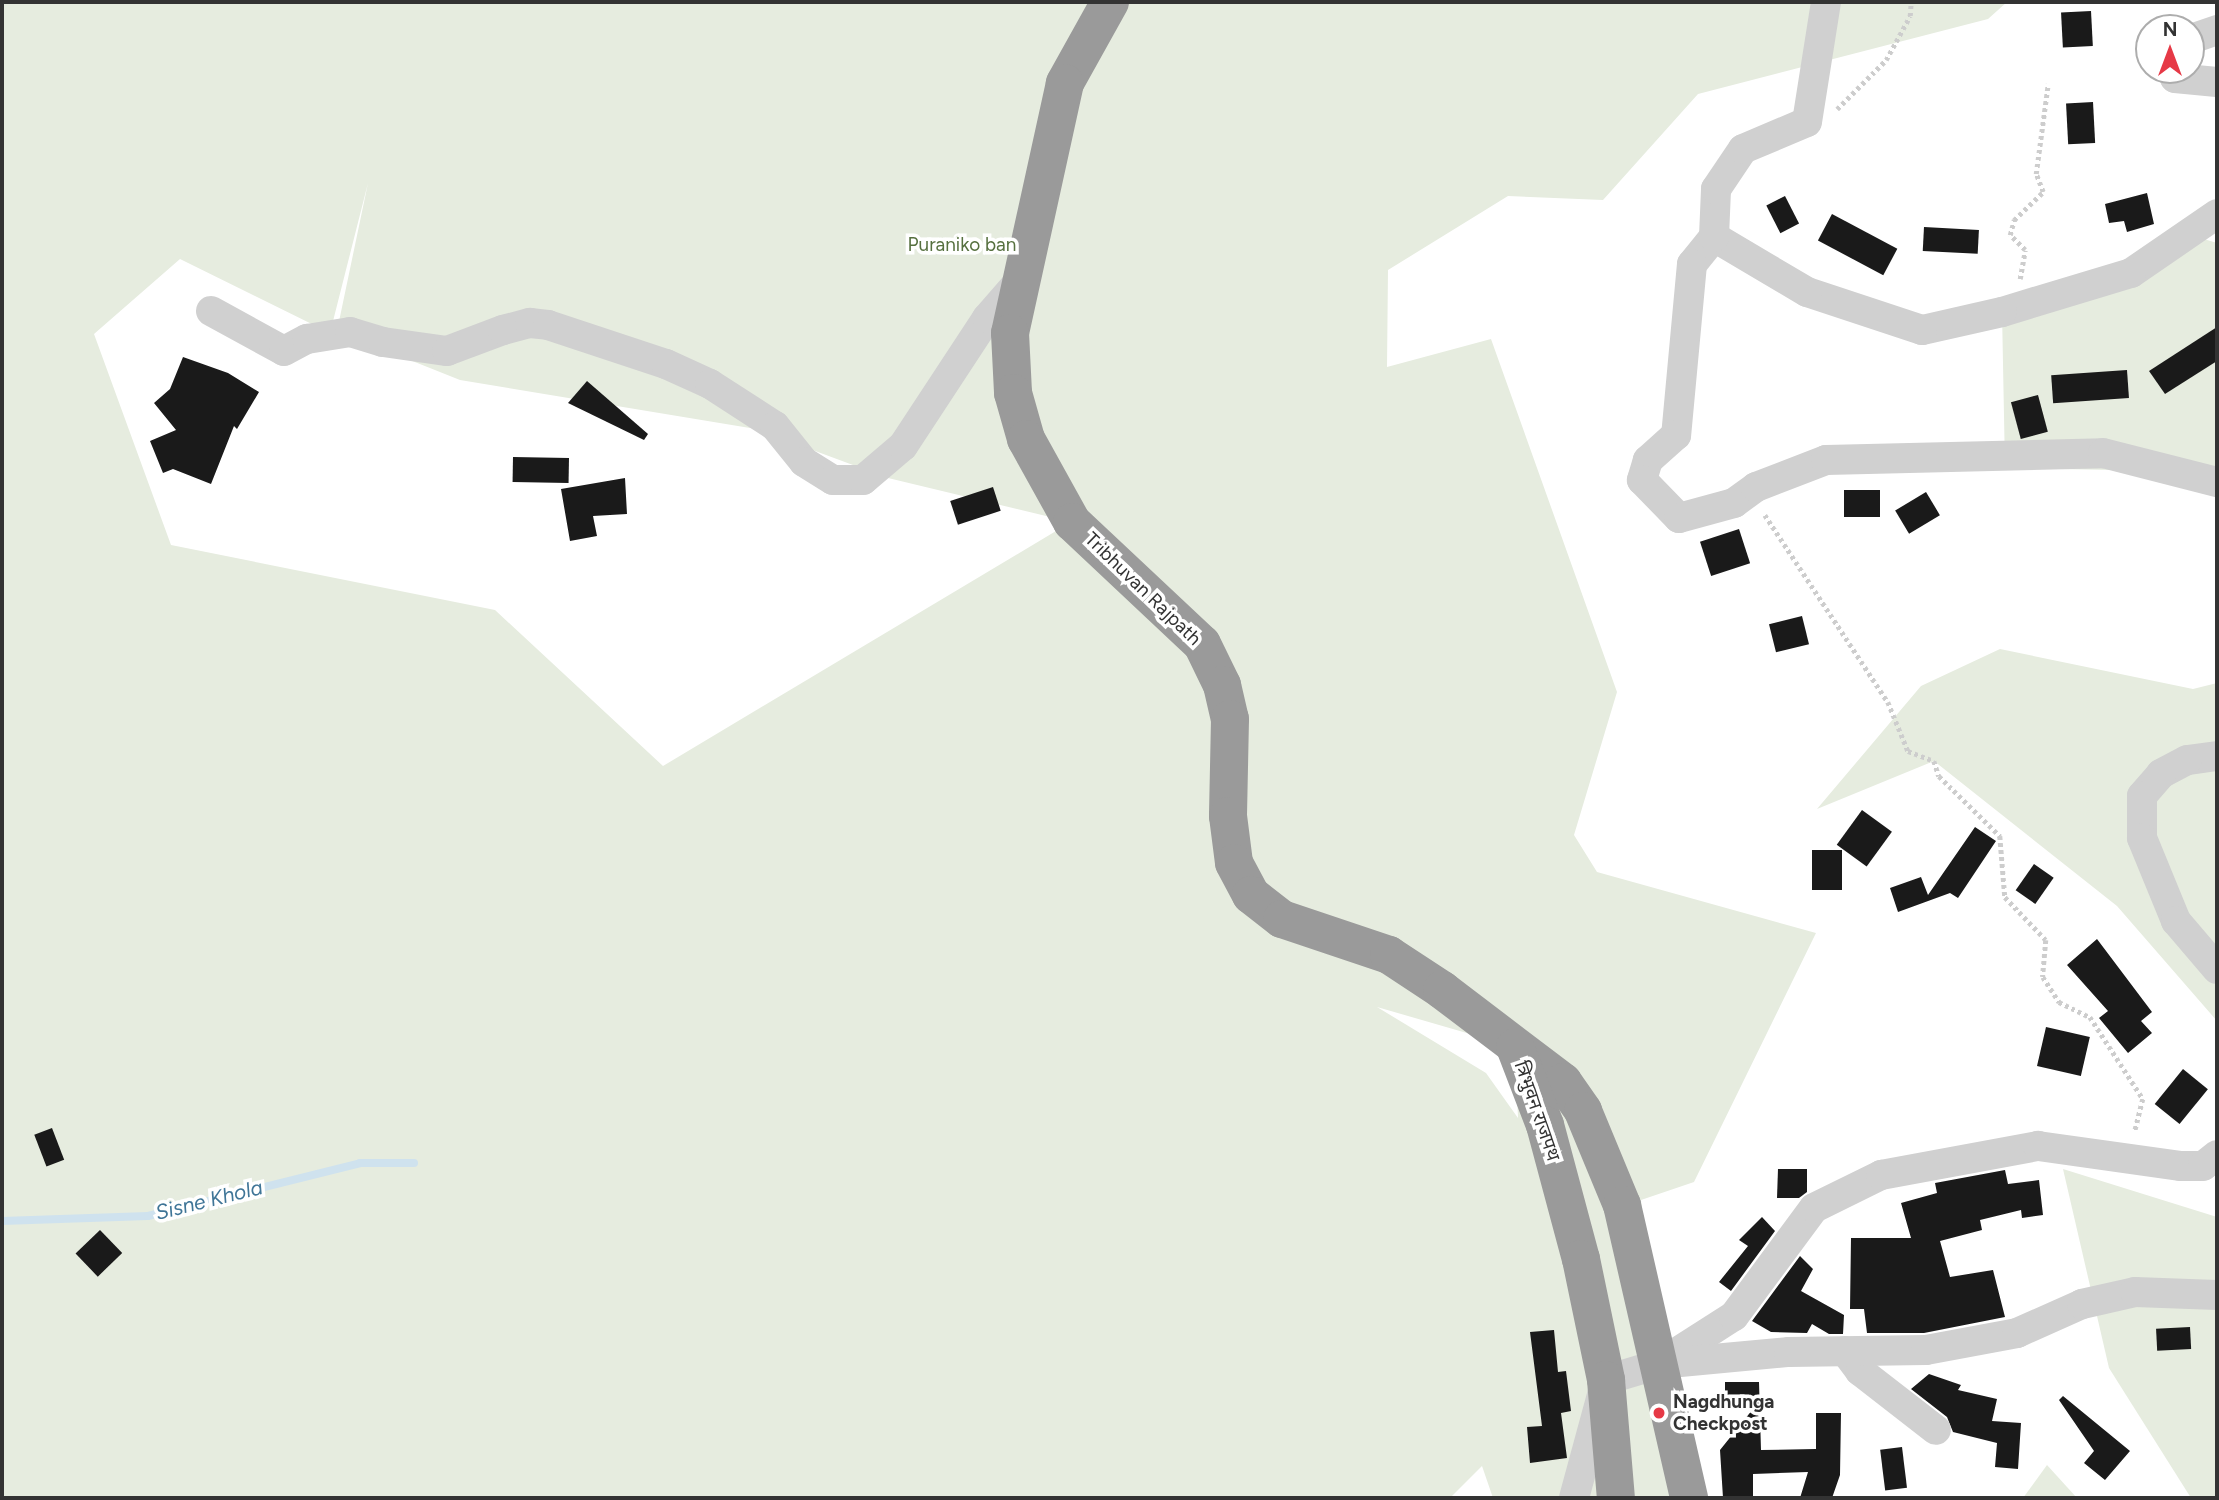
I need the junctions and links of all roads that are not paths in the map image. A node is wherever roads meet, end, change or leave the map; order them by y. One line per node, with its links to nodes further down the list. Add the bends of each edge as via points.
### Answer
1 (1110, 2): 5 (highway, Tribhuvan Rajpath, via 1065,83)
2 (1826, 2): 4 (street, via 1807,122 1743,149 1716,189)
3 (2217, 214): 4 (street, via 2131,273 2002,312 1922,330 1807,292)
4 (1714, 237): 7 (street, via 1692,264 1676,435 1648,460 1642,480 1679,518 1734,503 1756,487 1826,460 2103,453)
5 (1021, 279): 6 (street, via 987,318 903,446 863,480 833,480 803,462 775,426 710,384 666,364 548,326 530,323 447,351 350,332 318,336 284,351); 10 (highway, Tribhuvan Rajpath, via 1010,333 1013,393 1026,439 1072,522 1202,643 1222,685 1230,719 1229,828 1234,863 1251,895 1282,919 1389,955)
6 (211, 311)
7 (2217, 482)
8 (2217, 756): 9 (street, via 2187,760 2161,774 2142,796 2142,838 2176,921)
9 (2217, 969)
10 (1515, 1047): 14 (highway, त्रिभुवन राजपथ, via 1563,1082 1583,1111 1622,1205); 15 (highway, त्रिभुवन राजपथ, via 1545,1125 1581,1259)
11 (2217, 1155): 14 (street, via 2203,1166 2191,1166 2038,1146 1881,1175 1814,1208 1734,1316)
12 (2217, 1295): 13 (street, via 2134,1292 2082,1304 2017,1333 1976,1343 1926,1350)
13 (1845, 1352): 14 (street); 16 (street, via 1860,1371)
14 (1659, 1364): 15 (street); 19 (highway, त्रिभुवन राजपथ)
15 (1606, 1380): 17 (street); 18 (highway, त्रिभुवन राजपथ)
16 (1936, 1430)
17 (1574, 1498)
18 (1616, 1498)
19 (1689, 1498)

